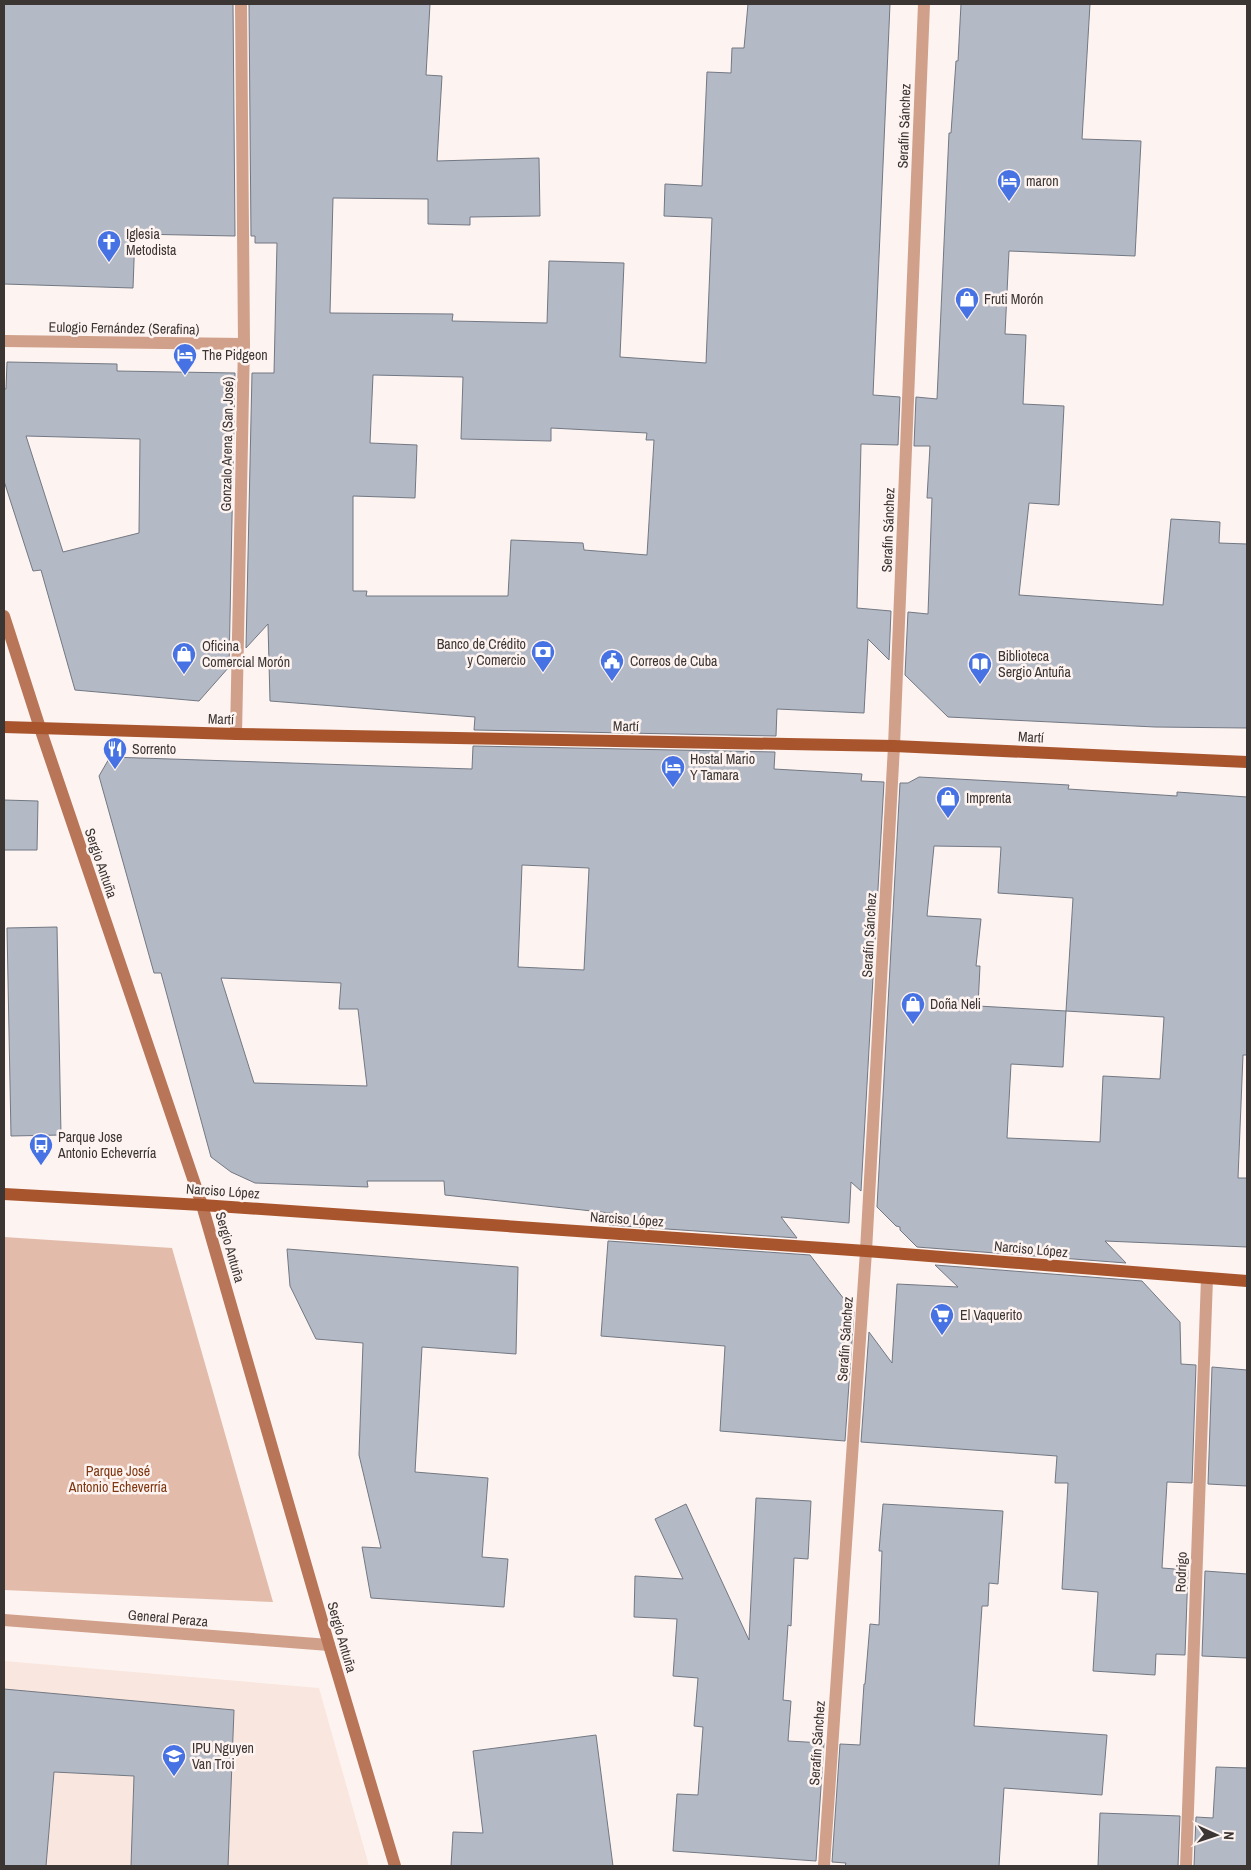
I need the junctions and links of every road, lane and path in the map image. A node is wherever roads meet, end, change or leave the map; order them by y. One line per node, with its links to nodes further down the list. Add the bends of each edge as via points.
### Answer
1 (241, 4): 4 (street, Gonzalo Arena (San José))
2 (924, 4): 9 (street, Serafín Sánchez)
3 (4, 342): 4 (street, Eulogio Fernández (Serafina))
4 (244, 344): 8 (street, Gonzalo Arena (San José))
5 (4, 616): 7 (street, Sergio Antuña)
6 (4, 727): 7 (main road, Martí)
7 (40, 728): 8 (main road, Martí); 12 (street, Sergio Antuña)
8 (236, 734): 9 (main road, Martí)
9 (894, 746): 10 (main road, Martí); 13 (street, Serafín Sánchez)
10 (1247, 762)
11 (4, 1194): 12 (main road, Narciso López)
12 (202, 1205): 13 (main road, Narciso López); 17 (street, Sergio Antuña)
13 (866, 1251): 14 (main road, Narciso López); 19 (street, Serafín Sánchez)
14 (1207, 1278): 15 (main road, Narciso López); 20 (street, Rodrigo)
15 (1247, 1281)
16 (4, 1620): 17 (street, General Peraza)
17 (329, 1646): 18 (street, Sergio Antuña)
18 (395, 1866)
19 (824, 1866)
20 (1186, 1866)

